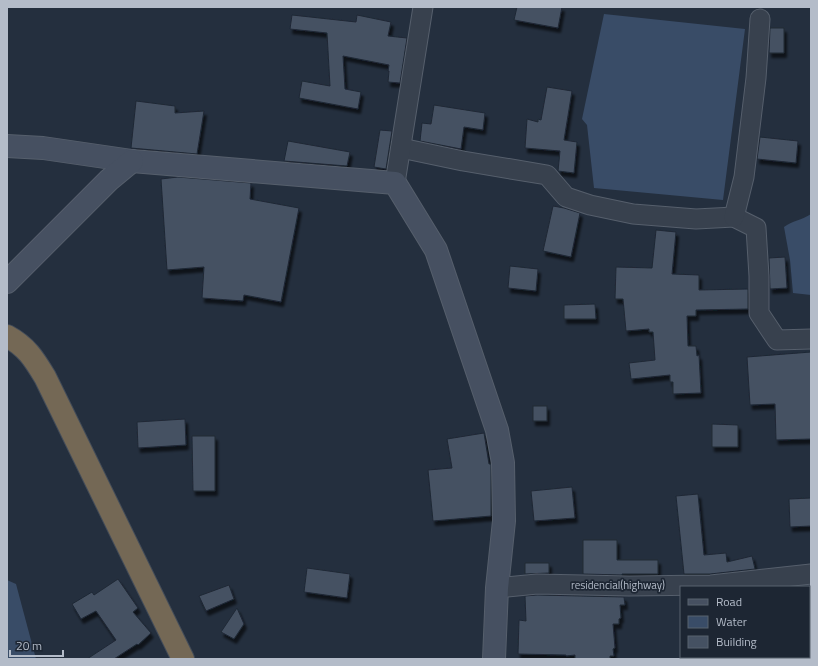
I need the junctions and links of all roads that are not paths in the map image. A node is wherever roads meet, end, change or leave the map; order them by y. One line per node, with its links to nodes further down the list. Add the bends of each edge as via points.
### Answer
1 (423, 7): 4 (street)
2 (760, 19): 7 (street, via 746,163)
3 (7, 146): 5 (street, via 43,148)
4 (401, 148): 6 (street); 7 (street, via 547,175 566,197 598,207 632,214 696,219)
5 (132, 161): 6 (street); 8 (street, via 109,180)
6 (396, 183): 12 (street, via 436,250 497,430 503,463 504,521)
7 (734, 217): 10 (street, via 756,228 759,313 777,340)
8 (7, 282)
9 (7, 336): 13 (highway, via 17,341 32,355 45,377)
10 (811, 339)
11 (811, 574): 12 (street, residencial(highway), via 711,585 537,584)
12 (497, 588): 14 (street)
13 (183, 659)
14 (494, 659)

